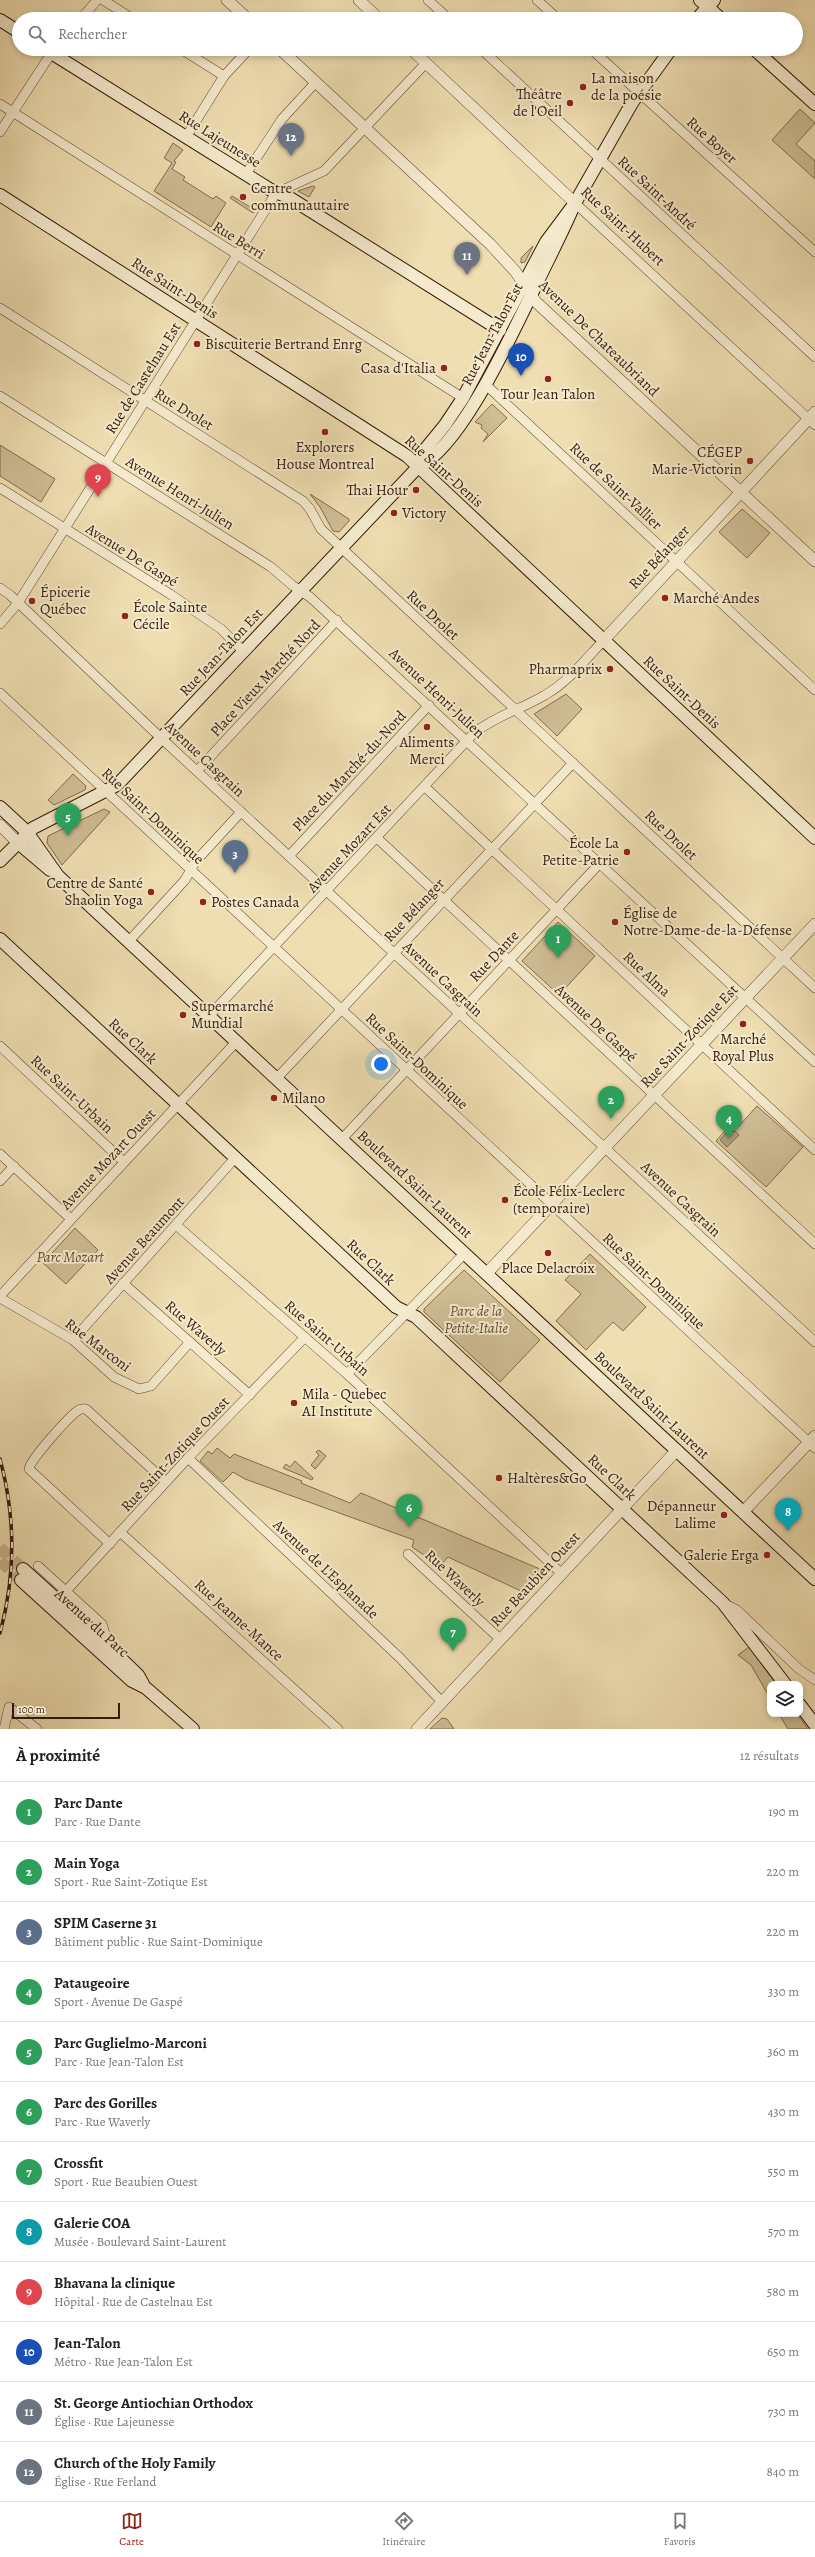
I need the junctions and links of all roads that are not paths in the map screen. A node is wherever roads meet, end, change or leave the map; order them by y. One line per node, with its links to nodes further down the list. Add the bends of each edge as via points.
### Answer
1 (97, 0): 8 (street)
2 (102, 0): 9 (street)
3 (227, 0): 10 (street)
4 (359, 0): 11 (street)
5 (428, 0): 12 (street)
6 (537, 0): 13 (street)
7 (707, 2): 14 (main road); 15 (main road)
8 (86, 12)
9 (122, 12)
10 (240, 12)
11 (372, 12)
12 (441, 12)
13 (550, 12)
14 (701, 12)
15 (715, 12)
16 (0, 20): 17 (main road)
17 (12, 28)
18 (46, 56): 34 (street)
19 (59, 56): 37 (main road, Rue Lajeunesse)
20 (192, 56): 29 (street)
21 (242, 56): 29 (street)
22 (288, 56): 30 (street, Avenue De Chateaubriand)
23 (418, 56): 28 (street, Rue Saint-Hubert)
24 (489, 56): 38 (street, Rue Saint-André)
25 (599, 56): 31 (street, Rue Boyer)
26 (666, 56): 31 (main road, Rue Jean-Talon Est)
27 (762, 56): 33 (main road)
28 (426, 63): 35 (street); 42 (street, Rue Saint-Hubert)
29 (224, 76): 37 (street)
30 (316, 82): 35 (street, Avenue De Chateaubriand); 39 (street, via 282,119)
31 (639, 92): 38 (main road, Rue Jean-Talon Est); 43 (street, Rue Boyer)
32 (0, 104): 34 (street, Rue Berri)
33 (815, 104)
34 (13, 112): 36 (street); 44 (street, Rue Berri)
35 (365, 128): 40 (street, via 322,173); 45 (street, Avenue De Chateaubriand, via 490,244)
36 (0, 132)
37 (186, 136): 39 (main road, Rue Lajeunesse)
38 (600, 159): 42 (main road, Rue Jean-Talon Est); 50 (street, Rue Saint-André)
39 (246, 174): 40 (main road, Rue Lajeunesse)
40 (276, 193): 44 (street, Rue de Castelnau Est); 49 (main road, Rue Lajeunesse, via 290,198)
41 (0, 196): 48 (main road, Rue Saint-Denis)
42 (575, 203): 45 (main road, Rue Jean-Talon Est, via 546,242); 46 (main road, Rue Jean-Talon Est); 55 (street, Rue Saint-Hubert)
43 (815, 252)
44 (237, 255): 48 (street, Rue de Castelnau Est); 53 (street, Rue Berri)
45 (523, 283): 46 (street, Avenue De Chateaubriand); 49 (main road, Rue Jean-Talon Est)
46 (531, 295): 51 (main road, Rue Jean-Talon Est); 59 (street, Avenue De Chateaubriand)
47 (0, 308): 54 (street, Rue Drolet)
48 (196, 321): 54 (street, Rue de Castelnau Est); 57 (main road, Rue Saint-Denis, via 399,450)
49 (500, 330): 53 (main road, Rue Jean-Talon Est)
50 (815, 357)
51 (485, 384): 57 (main road, Rue Jean-Talon Est, via 459,426 428,462); 62 (street, Rue de Saint-Vallier)
52 (0, 396): 56 (street, Avenue Henri-Julien)
53 (463, 398): 57 (main road, Rue Jean-Talon Est, via 423,452)
54 (145, 400): 56 (street, Rue de Castelnau Est); 61 (street, Rue Drolet, via 303,501 319,527)
55 (813, 419): 59 (street, Rue Bélanger)
56 (106, 463): 60 (street, Rue de Castelnau Est); 65 (street, Avenue Henri-Julien, via 271,566)
57 (418, 467): 61 (main road, Rue Jean-Talon Est); 69 (main road, Rue Saint-Denis)
58 (0, 488): 60 (street, Avenue De Gaspé)
59 (740, 492): 62 (street, Rue Bélanger); 63 (street, Avenue De Chateaubriand)
60 (64, 529): 66 (street, Rue de Castelnau Est); 70 (street, Avenue De Gaspé, via 170,594 221,629)
61 (341, 548): 65 (main road, Rue Jean-Talon Est); 74 (street, Rue Drolet)
62 (676, 561): 69 (street, Rue Bélanger); 71 (street, Rue de Saint-Vallier)
63 (815, 561)
64 (0, 588): 66 (street, Avenue Casgrain)
65 (301, 591): 67 (street, Avenue Henri-Julien); 70 (main road, Rue Jean-Talon Est)
66 (18, 603): 68 (street, Rue de Castelnau Est); 75 (street, Avenue Casgrain)
67 (337, 620): 73 (street, Avenue Henri-Julien); 78 (street, Place Vieux Marché Nord)
68 (0, 624)
69 (603, 640): 74 (street, Rue Bélanger, via 561,684 536,700); 87 (main road, Rue Saint-Denis)
70 (244, 652): 75 (main road, Rue Jean-Talon Est)
71 (815, 690)
72 (0, 693): 80 (street, Rue Saint-Dominique)
73 (429, 704): 76 (street, Avenue Henri-Julien); 90 (street, Place du Marché-du-Nord)
74 (515, 709): 76 (street, Avenue Mozart Est, via 492,720); 77 (street, Rue Drolet)
75 (161, 738): 78 (street, Avenue Casgrain); 80 (main road, Rue Jean-Talon Est, via 117,785)
76 (468, 740): 79 (street, Avenue Mozart Est); 81 (street, Avenue Henri-Julien)
77 (573, 763): 81 (street, Rue Bélanger); 103 (street, Rue Drolet)
78 (197, 771): 83 (street, Avenue Casgrain)
79 (425, 787): 86 (street, Avenue Mozart Est); 89 (street, Rue Alma)
80 (106, 793): 85 (main road, Rue Jean-Talon Est); 93 (street, Rue Saint-Dominique)
81 (536, 803): 89 (street, Rue Bélanger); 92 (street, Avenue Henri-Julien)
82 (0, 807): 85 (main road, Boulevard Saint-Laurent)
83 (241, 812): 90 (street, Avenue Casgrain); 93 (street)
84 (0, 825): 88 (street)
85 (27, 832): 88 (main road, Rue Jean-Talon Est); 94 (main road, Boulevard Saint-Laurent)
86 (377, 838): 95 (street, Avenue Mozart Est); 96 (street, Avenue De Gaspé)
87 (815, 838)
88 (17, 842): 91 (main road, Rue Jean-Talon Est); 94 (main road)
89 (492, 849): 96 (street, Rue Bélanger); 97 (street, Rue Alma)
90 (289, 856): 95 (street, Avenue Casgrain)
91 (0, 861)
92 (600, 863): 97 (street, Rue Dante); 106 (street, Avenue Henri-Julien)
93 (190, 870): 100 (street, via 186,880); 101 (street, Rue Saint-Dominique)
94 (58, 876): 100 (main road, Boulevard Saint-Laurent)
95 (327, 891): 101 (street, Avenue Mozart Est); 102 (street, Avenue Casgrain)
96 (444, 901): 102 (street, Rue Bélanger); 104 (street, Avenue De Gaspé)
97 (557, 910): 104 (street, Rue Dante); 111 (street, Rue Alma)
98 (815, 924): 103 (street, Rue Saint-Zotique Est)
99 (0, 939): 117 (main road, Rue Clark)
100 (129, 940): 109 (main road, Boulevard Saint-Laurent)
101 (274, 947): 107 (street, Rue Saint-Dominique); 109 (street, Avenue Mozart Est)
102 (394, 953): 107 (street, Rue Bélanger); 108 (street, Avenue Casgrain)
103 (783, 958): 105 (street, Rue Drolet); 106 (street, Rue Saint-Zotique Est)
104 (509, 961): 108 (street, Rue Dante); 116 (street, Avenue De Gaspé)
105 (815, 988)
106 (745, 998): 111 (street, Rue Saint-Zotique Est); 113 (street, Avenue Henri-Julien)
107 (341, 1010): 114 (street, Rue Saint-Dominique); 115 (street, Rue Bélanger)
108 (459, 1014): 114 (street, Rue Dante); 119 (street, Avenue Casgrain)
109 (210, 1015): 110 (main road, Boulevard Saint-Laurent)
110 (237, 1041): 115 (main road, Boulevard Saint-Laurent); 117 (street, Avenue Mozart Ouest)
111 (702, 1044): 116 (street, Rue Saint-Zotique Est); 120 (street, Rue Alma)
112 (0, 1046): 123 (street, Rue Saint-Urbain)
113 (815, 1062)
114 (406, 1071): 118 (street, Rue Dante); 126 (street, Rue Saint-Dominique)
115 (277, 1078): 118 (main road, Boulevard Saint-Laurent)
116 (654, 1096): 119 (street, Rue Saint-Zotique Est); 129 (street, Avenue De Gaspé)
117 (178, 1104): 122 (main road, Rue Clark); 123 (street, Avenue Mozart Ouest)
118 (342, 1139): 130 (main road, Boulevard Saint-Laurent)
119 (605, 1148): 126 (street, Rue Saint-Zotique Est); 138 (street, Avenue Casgrain)
120 (815, 1150)
121 (0, 1154): 124 (street)
122 (235, 1158): 128 (street, Avenue Beaumont); 134 (main road, Rue Clark, via 396,1307)
123 (124, 1162): 127 (street, Avenue Mozart Ouest)
124 (14, 1166): 125 (street); 127 (street)
125 (0, 1181)
126 (552, 1205): 131 (street, Rue Saint-Zotique Est); 141 (street, Rue Saint-Dominique)
127 (71, 1219): 133 (street, Avenue Mozart Ouest)
128 (176, 1225): 132 (street, Avenue Beaumont); 135 (street, Rue Saint-Urbain)
129 (815, 1244)
130 (465, 1253): 131 (main road, Boulevard Saint-Laurent); 134 (street)
131 (487, 1273): 142 (main road, Boulevard Saint-Laurent)
132 (123, 1284): 136 (street, Avenue Beaumont); 137 (street, Rue Waverly)
133 (0, 1297): 136 (street, Rue Marconi)
134 (407, 1312): 139 (street); 145 (main road, Rue Clark, via 416,1317)
135 (305, 1337): 139 (street, Rue Saint-Urbain); 140 (street, Rue Saint-Zotique Ouest)
136 (73, 1340): 137 (street, Rue Marconi, via 114,1377 139,1390 151,1386)
137 (190, 1342): 140 (street, Rue Waverly)
138 (815, 1342)
139 (347, 1374): 151 (street, Rue Saint-Urbain)
140 (250, 1394): 143 (street, Rue Saint-Zotique Ouest)
141 (813, 1442): 146 (street)
142 (677, 1450): 145 (street, Rue Beaubien Ouest); 146 (main road, Boulevard Saint-Laurent)
143 (188, 1458): 144 (street, Rue Saint-Zotique Ouest); 160 (street, Avenue de L'Esplanade, via 400,1658)
144 (166, 1482): 147 (street, Rue Saint-Zotique Ouest); 148 (street, via 88,1411 82,1408 76,1412 29,1466 31,1472)
145 (622, 1508): 151 (street, Rue Beaubien Ouest); 154 (main road, Rue Clark)
146 (743, 1512): 152 (main road, Boulevard Saint-Laurent)
147 (120, 1532): 148 (street, Rue Saint-Zotique Ouest); 166 (street, Rue Jeanne-Mance)
148 (110, 1544): 153 (street, Rue Saint-Zotique Ouest)
149 (408, 1554): 155 (street, Rue Waverly)
150 (38, 1566): 153 (street, Avenue du Parc)
151 (562, 1573): 155 (street, Rue Beaubien Ouest)
152 (815, 1578)
153 (66, 1591): 156 (street, Avenue du Parc, via 102,1624)
154 (723, 1603): 157 (street, Rue Clark, via 737,1610 799,1669); 158 (main road, Rue Clark)
155 (500, 1639): 160 (street, Rue Beaubien Ouest)
156 (109, 1647): 159 (main road, Avenue du Parc, via 138,1676); 159 (main road, Avenue du Parc, via 22,1575 132,1681)
157 (815, 1680)
158 (783, 1681)
159 (144, 1686): 165 (main road, Avenue du Parc)
160 (442, 1702): 167 (street, Rue Beaubien Ouest)
161 (803, 1709): 162 (main road)
162 (815, 1725)
163 (4, 1729): 164 (street, via 9,1707)
164 (38, 1729)
165 (193, 1729)
166 (338, 1729)
167 (417, 1729)

